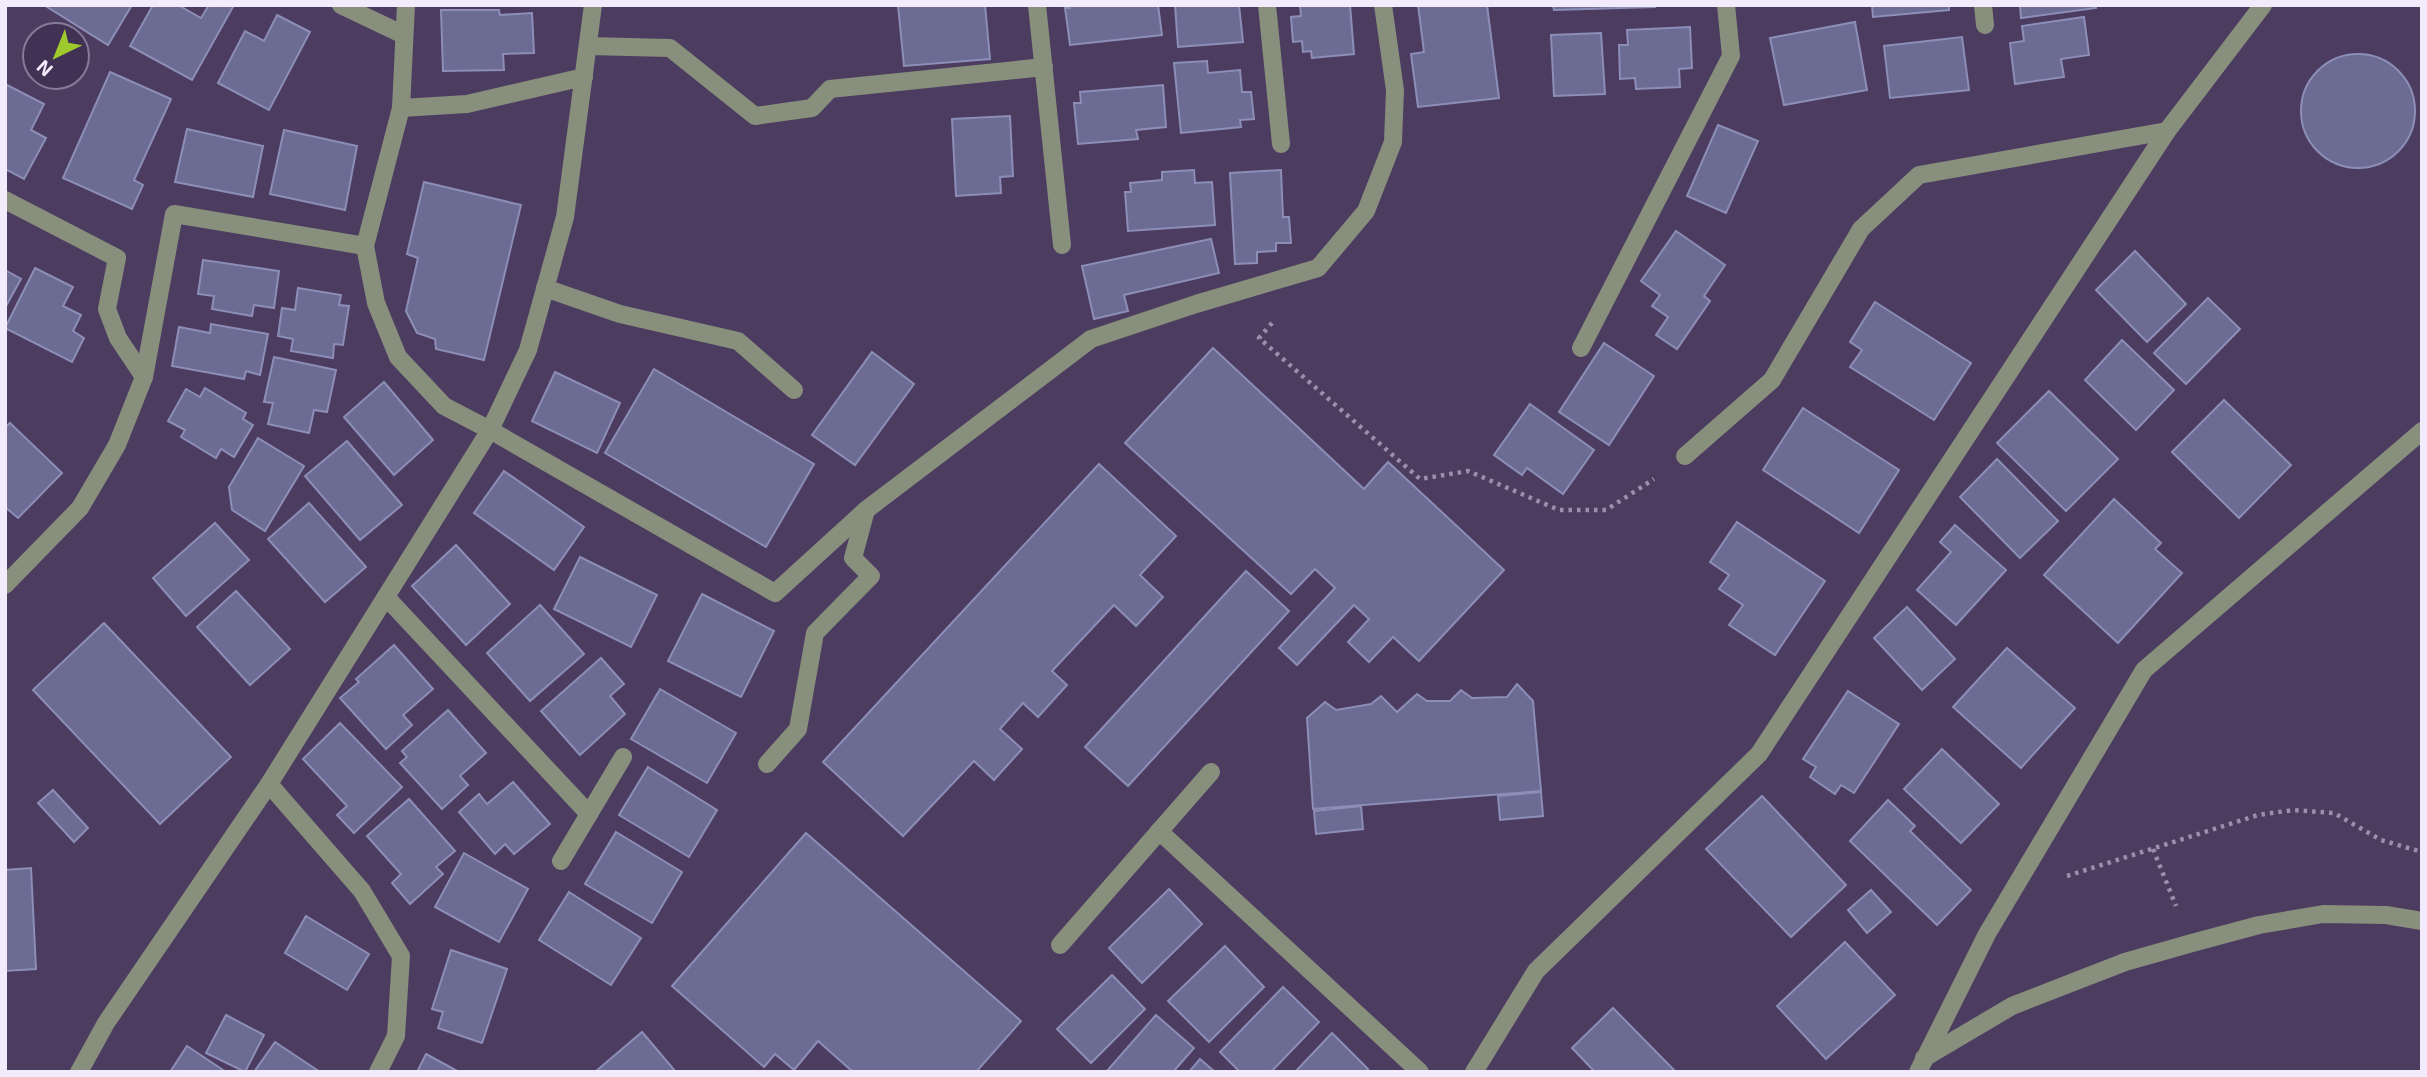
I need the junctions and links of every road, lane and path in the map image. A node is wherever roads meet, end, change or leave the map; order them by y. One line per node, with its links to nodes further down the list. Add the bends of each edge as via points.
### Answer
1 (341, 5): 11 (street)
2 (406, 5): 11 (street)
3 (593, 5): 12 (street)
4 (1037, 5): 13 (street)
5 (1267, 5): 17 (street)
6 (1383, 5): 29 (street, via 1395,90 1394,142 1366,211 1318,268 1091,339)
7 (1726, 5): 23 (street, via 1731,56)
8 (1983, 5): 10 (street)
9 (2262, 6): 16 (street)
10 (1985, 25)
11 (404, 35): 15 (street)
12 (588, 46): 13 (street, via 670,48 755,116 812,108 830,89); 14 (street)
13 (1044, 67): 19 (street)
14 (584, 77): 15 (street, via 467,104); 21 (street, via 565,217)
15 (401, 108): 20 (street)
16 (2167, 131): 28 (street, via 1919,176 1861,229 1772,380); 49 (street, via 1759,754 1536,971)
17 (1281, 144)
18 (5, 200): 24 (street, via 117,258 107,309 118,338)
19 (1062, 245)
20 (365, 246): 24 (street, via 174,214); 26 (street, via 376,303 398,357 444,407)
21 (545, 288): 25 (street, via 620,314 738,341); 26 (street, via 528,350)
22 (1276, 318): 28 (path, via 1259,338 1420,479 1468,471 1559,510 1606,510)
23 (1581, 348)
24 (144, 377): 30 (street, via 117,445 80,508)
25 (794, 390)
26 (490, 430): 29 (street, via 775,593); 31 (street)
27 (2422, 432): 45 (street, via 2144,670 1987,934)
28 (1685, 456)
29 (866, 510): 33 (street, via 853,558 871,576 815,633 798,729)
30 (5, 585)
31 (386, 597): 35 (street); 36 (street)
32 (623, 757): 36 (street)
33 (767, 764)
34 (1211, 772): 37 (street)
35 (269, 784): 46 (street, via 106,1023); 47 (street, via 362,891 401,956 396,1036)
36 (589, 814): 40 (street)
37 (1159, 831): 44 (street); 48 (street)
38 (2152, 849): 39 (path, via 2258,815 2293,810 2334,813 2381,840); 41 (path, via 2066,876); 43 (path)
39 (2422, 852)
40 (561, 861)
41 (2073, 864)
42 (2422, 921): 43 (street, via 2323,914)
43 (2192, 943): 45 (street, via 2125,962 2012,1006)
44 (1060, 945)
45 (1921, 1065)
46 (79, 1072)
47 (378, 1072)
48 (1420, 1072)
49 (1474, 1072)

